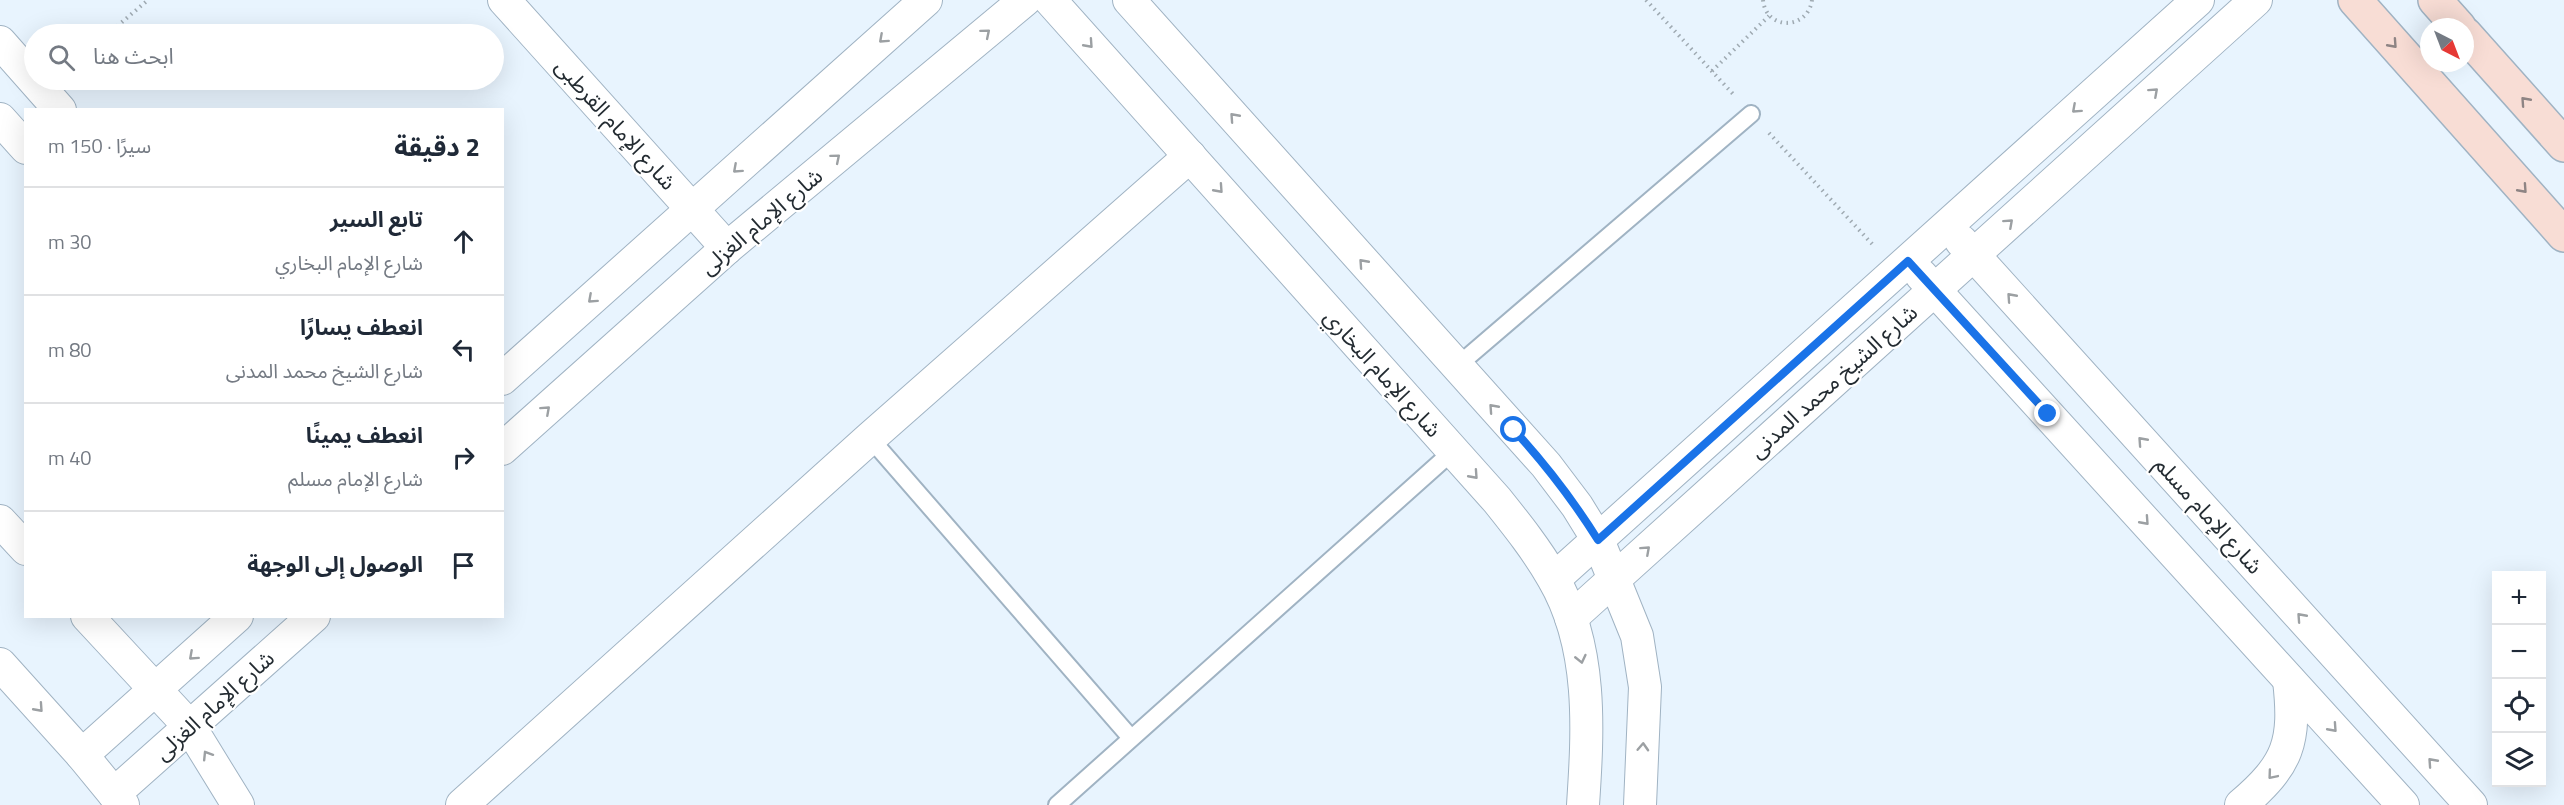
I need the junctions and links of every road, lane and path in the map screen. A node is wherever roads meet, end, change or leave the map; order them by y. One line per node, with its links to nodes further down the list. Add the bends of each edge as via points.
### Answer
1 (148, 0): 17 (path)
2 (504, 0): 29 (street, شارع الإمام القرطبى)
3 (926, 0): 29 (street, one-way to 29)
4 (1025, 0): 32 (street, شارع الإمام الغزلى, one-way to 4)
5 (1050, 0): 28 (street, شارع الإمام البخاري, one-way to 28)
6 (1130, 0): 36 (street, one-way to 6)
7 (1657, 0): 14 (path)
8 (1763, 0): 15 (path)
9 (1812, 0): 15 (path, via 1798,22 1778,22)
10 (2198, 0): 30 (street, شارع الشيخ محمد المدنى, one-way to 30)
11 (2256, 0): 33 (street, شارع الشيخ محمد المدنى, one-way to 11)
12 (2355, 0): 31 (street, one-way to 31)
13 (2435, 0): 16 (street)
14 (1651, 6)
15 (1770, 16): 21 (path)
16 (2451, 18)
17 (120, 24)
18 (0, 42): 20 (street)
19 (2474, 43): 26 (street, one-way to 19)
20 (24, 69)
21 (1712, 71)
22 (42, 90): 23 (street)
23 (58, 108)
24 (1751, 114): 36 (lane)
25 (0, 119): 27 (street)
26 (2564, 145)
27 (24, 146)
28 (1190, 156): 38 (street); 40 (street, شارع الإمام البخاري, one-way to 40)
29 (692, 209): 32 (street, شارع الإمام القرطبى); 37 (street, one-way to 37)
30 (1947, 226): 33 (street, شارع الإمام مسلم); 34 (street, شارع الشيخ محمد المدنى)
31 (2564, 235)
32 (727, 248): 39 (street, شارع الإمام الغزلى, one-way to 32)
33 (1974, 255): 35 (street, شارع الشيخ محمد المدنى); 64 (street, شارع الإمام مسلم, one-way to 33)
34 (1908, 261): 35 (street); 42 (street, شارع الشيخ محمد المدنى)
35 (1935, 290): 44 (street, شارع الشيخ محمد المدنى, one-way to 35); 51 (street, one-way to 51)
36 (1456, 367): 42 (street, one-way to 36, via 1546,465)
37 (504, 377)
38 (870, 438): 54 (lane); 58 (street)
39 (504, 446)
40 (1453, 451): 45 (street, شارع الإمام البخاري, one-way to 45, via 1529,541); 54 (lane)
41 (0, 521): 43 (street)
42 (1598, 540): 44 (street); 45 (street, شارع الشيخ محمد المدنى)
43 (24, 547)
44 (1615, 578): 49 (street, شارع الشيخ محمد المدنى); 61 (street, one-way to 44, via 1645,687 1637,636)
45 (1554, 579): 49 (street, شارع الإمام البخاري)
46 (89, 618): 52 (street)
47 (235, 618): 52 (street, one-way to 52)
48 (312, 618): 53 (street, شارع الإمام الغزلى)
49 (1571, 618): 60 (street, شارع الإمام البخاري, one-way to 60, via 1584,672 1588,728)
50 (0, 664): 55 (street, one-way to 55)
51 (2289, 680): 62 (street, one-way to 62, via 2293,712 2289,743 2276,771); 63 (street, one-way to 63)
52 (154, 691): 53 (street); 55 (street)
53 (190, 727): 56 (street, شارع الإمام الغزلى); 57 (street, one-way to 53)
54 (1131, 738): 59 (lane)
55 (82, 755): 56 (street)
56 (119, 800)
57 (238, 805)
58 (462, 805)
59 (1057, 805)
60 (1583, 805)
61 (1640, 805)
62 (2241, 805)
63 (2403, 805)
64 (2471, 805)

